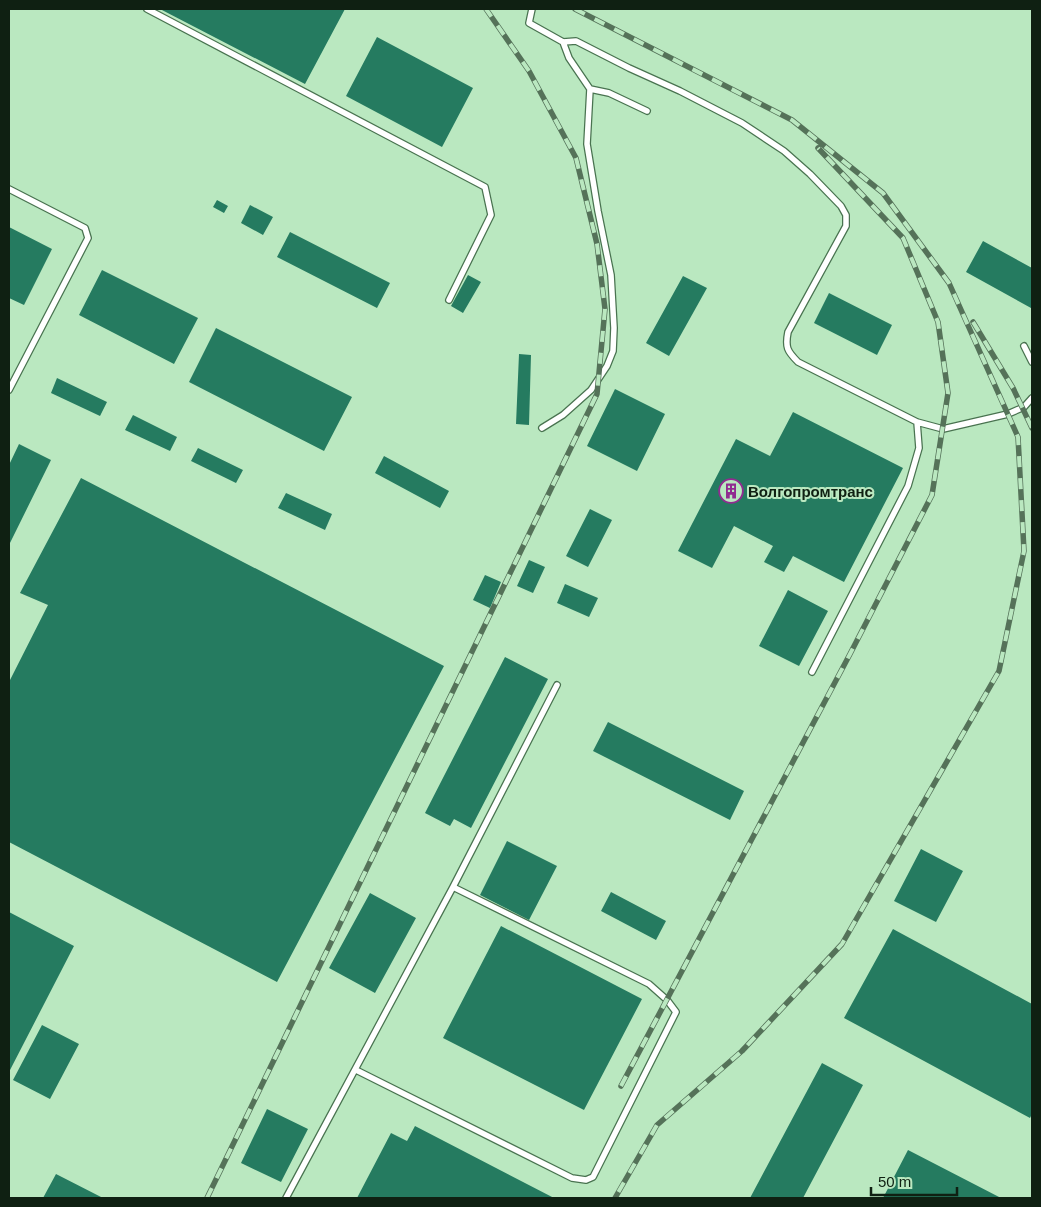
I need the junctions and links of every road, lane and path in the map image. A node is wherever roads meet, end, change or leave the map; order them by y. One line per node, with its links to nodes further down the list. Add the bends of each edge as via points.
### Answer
1 (147, 9): 7 (lane, via 485,187 491,215)
2 (532, 9): 3 (lane, via 529,23)
3 (563, 42): 4 (lane, via 569,58); 12 (lane, via 576,41 742,123 784,151 841,206 846,215 846,226 788,332 785,344 798,362)
4 (590, 89): 5 (lane, via 609,93); 13 (lane, via 587,144 611,275 613,351 591,390 563,415)
5 (646, 111)
6 (9, 189): 10 (lane, via 85,228 88,238)
7 (449, 300)
8 (1024, 346): 9 (lane)
9 (1032, 362)
10 (9, 390)
11 (1032, 398): 12 (lane, via 1024,407 1008,414 943,429)
12 (917, 422): 14 (lane, via 919,448 908,486)
13 (542, 428)
14 (812, 672)
15 (557, 685): 16 (lane)
16 (453, 887): 17 (lane); 17 (lane, via 649,984 676,1012 593,1177 586,1180 572,1178)
17 (356, 1070): 18 (lane)
18 (286, 1198)

